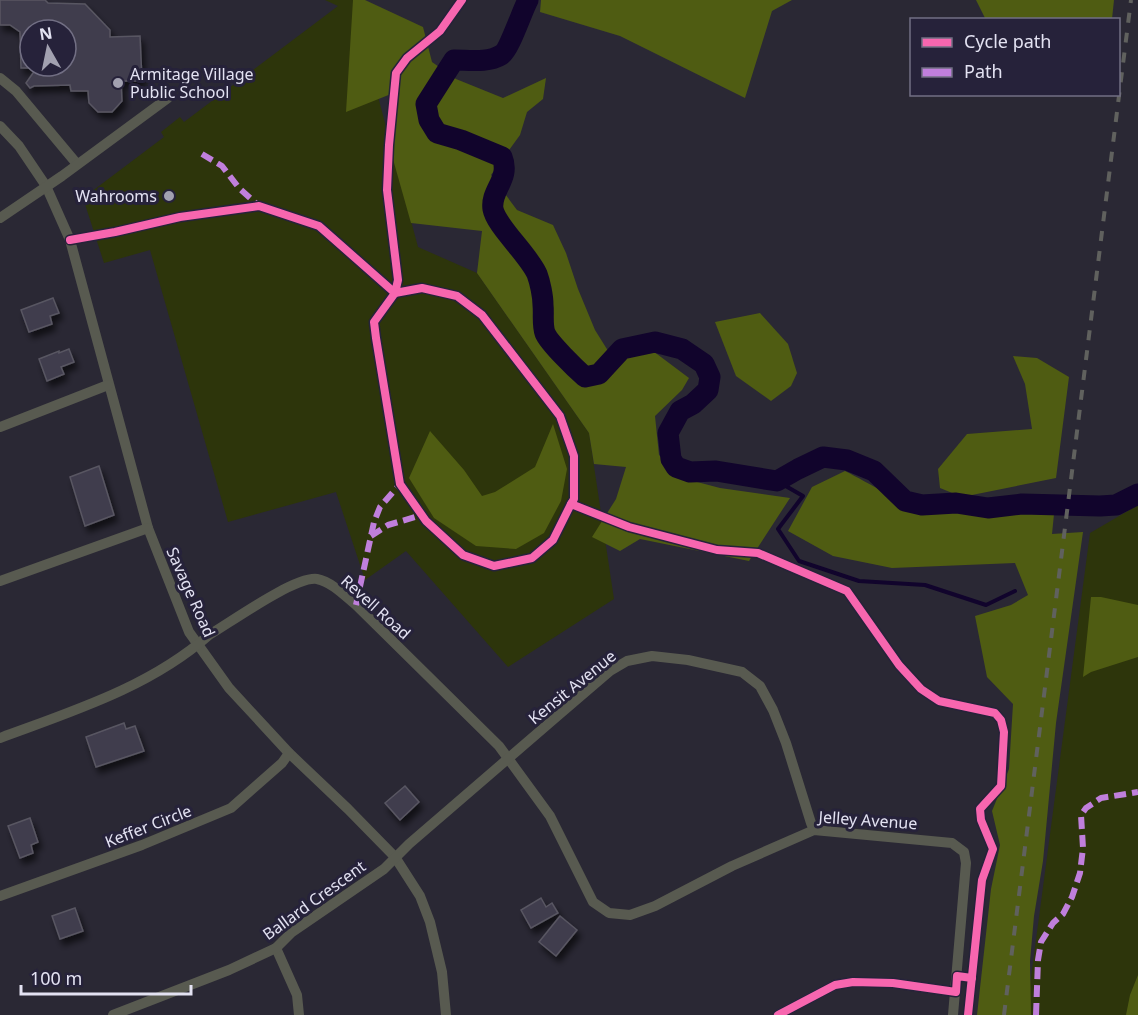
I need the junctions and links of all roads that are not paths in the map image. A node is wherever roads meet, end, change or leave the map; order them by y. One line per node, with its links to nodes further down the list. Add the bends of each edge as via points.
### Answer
1 (0, 78): 4 (street, via 16,91)
2 (168, 98): 4 (street)
3 (0, 126): 5 (street, Savage Road)
4 (77, 164): 5 (street)
5 (46, 186): 6 (street); 7 (street, Savage Road, via 70,240)
6 (0, 218)
7 (108, 385): 8 (street); 9 (street, Savage Road)
8 (0, 427)
9 (147, 528): 10 (street); 11 (street, Savage Road)
10 (0, 581)
11 (197, 646): 12 (street, via 120,693); 13 (street, Savage Road, via 229,688); 14 (street, Revell Road, via 295,583 316,579 333,586 356,605)
12 (0, 738)
13 (289, 753): 16 (street, Savage Road); 17 (street, Keffer Circle, via 231,808)
14 (508, 759): 15 (street, Jelley Avenue, via 550,816 593,902 609,913 630,915 655,906 758,853); 15 (street, Kensit Avenue, via 627,660 652,656 721,666 742,672 760,686 786,742); 16 (street, Kensit Avenue)
15 (814, 830): 19 (street, Jelley Avenue, via 942,841 964,852)
16 (395, 858): 18 (street, Ballard Crescent, via 292,932); 22 (street, Savage Road, via 420,896 430,922 442,972)
17 (0, 897)
18 (276, 948): 20 (street, Ballard Crescent); 21 (street, via 297,995)
19 (956, 992): 23 (street, via 853,982 835,985); 24 (street)
20 (113, 1015)
21 (299, 1015)
22 (446, 1015)
23 (778, 1015)
24 (953, 1015)

